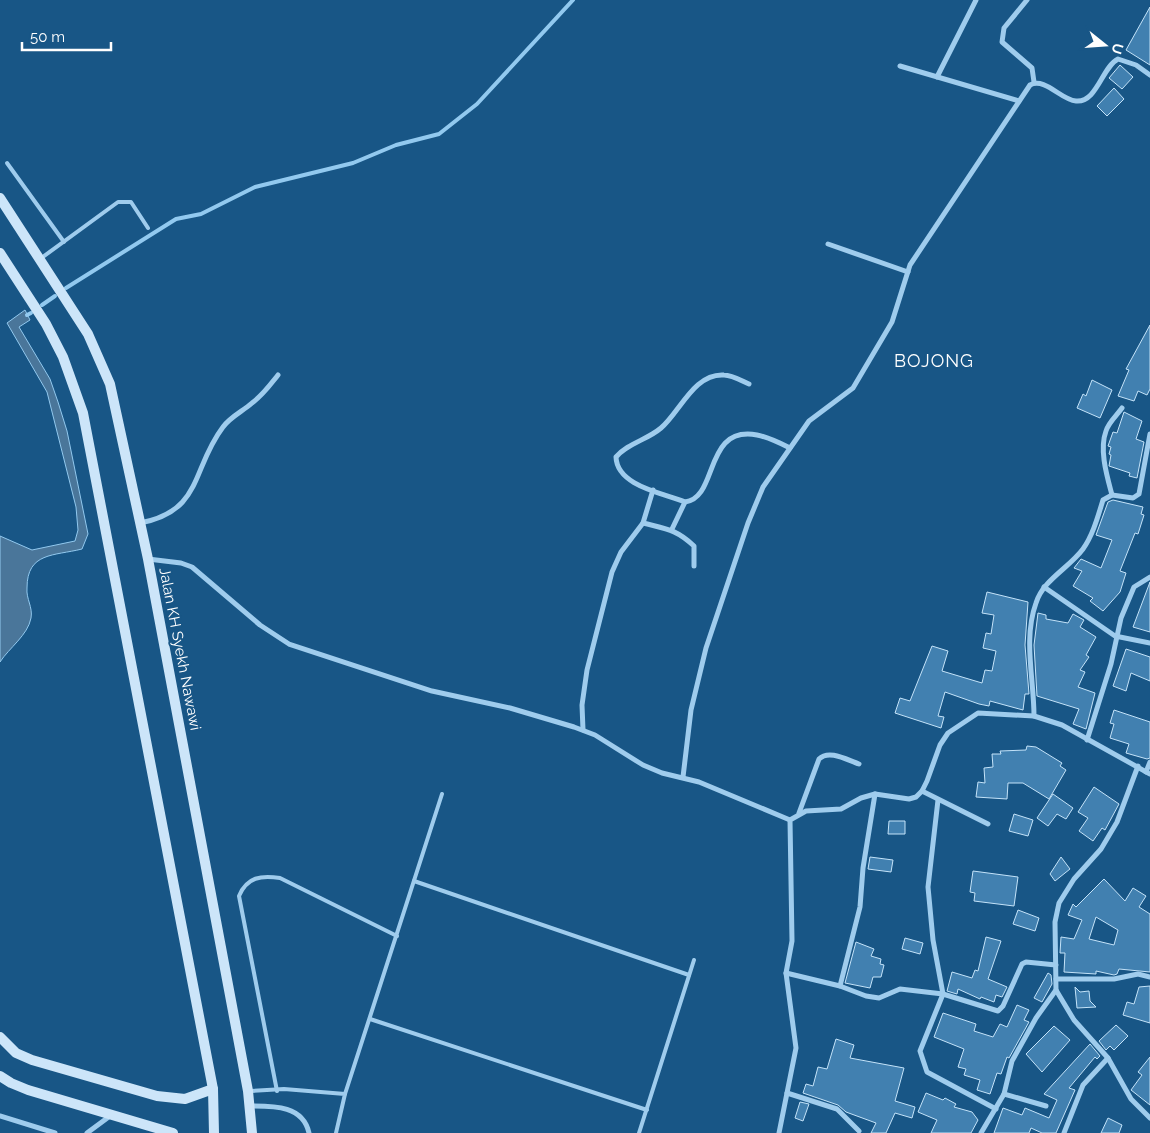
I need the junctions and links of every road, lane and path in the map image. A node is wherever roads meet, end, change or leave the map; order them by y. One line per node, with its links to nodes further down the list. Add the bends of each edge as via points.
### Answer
1 (976, 0): 5 (street)
2 (1027, 0): 6 (street, via 1004,28 1002,42 1032,68)
3 (900, 66): 5 (street)
4 (1150, 75): 6 (street, via 1136,65 1118,59 1091,95 1075,101)
5 (938, 77): 7 (street)
6 (1034, 82): 7 (street)
7 (1019, 101): 15 (street)
8 (7, 163): 11 (lane)
9 (0, 198): 14 (main road, Jalan KH Syekh Nawawi)
10 (148, 228): 11 (lane, via 131,202 118,202)
11 (64, 242): 14 (lane)
12 (828, 244): 15 (street)
13 (0, 253): 63 (main road, via 51,332 83,414)
14 (39, 261): 24 (main road, Jalan KH Syekh Nawawi, via 88,334 110,384)
15 (908, 272): 20 (street, via 892,322 853,388 809,421)
16 (278, 375): 24 (street, via 263,394 224,426 185,502 162,517)
17 (749, 384): 21 (street, via 726,375 712,375 661,428 622,450 616,457 616,467 624,477)
18 (1122, 408): 22 (street, via 1106,429 1103,442)
19 (1150, 434): 22 (street, via 1139,494 1133,498)
20 (790, 448): 23 (street, via 758,434 738,434 727,440 695,499); 40 (street, via 763,487 721,601 700,668)
21 (653, 490): 23 (street); 25 (street)
22 (1112, 495): 30 (street, via 1103,500 1083,549)
23 (685, 502): 26 (street)
24 (140, 523): 27 (main road, Jalan KH Syekh Nawawi)
25 (643, 523): 26 (street); 34 (street, via 621,552 612,572 587,670 582,705)
26 (672, 529): 28 (street, via 694,546)
27 (148, 559): 34 (street, via 192,567 267,630 289,644 432,691 510,708); 64 (main road, Jalan KH Syekh Nawawi)
28 (694, 566)
29 (1150, 577): 31 (street, via 1134,587)
30 (1044, 587): 31 (street); 33 (street, via 1036,602 1030,635)
31 (1116, 636): 32 (street); 35 (street, via 1111,664)
32 (1150, 643)
33 (1034, 716): 35 (street); 41 (street, via 978,712 960,723 940,745)
34 (584, 730): 40 (street, via 643,766)
35 (1087, 740): 38 (street)
36 (1150, 762): 39 (street)
37 (859, 764): 45 (street, via 823,755)
38 (1138, 766): 39 (street); 51 (street, via 1117,822 1101,849 1074,879 1059,903 1055,922)
39 (1148, 773)
40 (683, 777): 46 (street)
41 (922, 791): 43 (street, via 909,799); 44 (street)
42 (442, 794): 48 (lane)
43 (875, 794): 45 (street, via 841,809); 56 (street, via 860,906)
44 (938, 800): 47 (street); 58 (street, via 928,887)
45 (799, 813): 46 (street)
46 (790, 820): 52 (street, via 792,941)
47 (988, 824)
48 (414, 881): 49 (lane); 53 (lane)
49 (397, 936): 59 (lane); 65 (lane, via 280,878 267,876 249,880 242,888 238,896)
50 (694, 960): 53 (lane)
51 (1056, 965): 55 (street); 58 (street, via 1022,964 998,1011)
52 (786, 973): 56 (street); 66 (street, via 796,1048)
53 (689, 975): 72 (lane)
54 (1150, 977): 55 (street, via 1138,974 1114,979)
55 (1056, 979): 57 (street)
56 (840, 986): 58 (street, via 879,998 900,989)
57 (1056, 990): 61 (street, via 1074,1020); 68 (street, via 1012,1061)
58 (943, 994): 71 (street, via 920,1051 927,1072)
59 (370, 1019): 67 (lane); 72 (lane)
60 (0, 1037): 63 (main road, via 16,1053 32,1060 157,1096 185,1099)
61 (1108, 1058): 75 (street, via 1131,1099); 89 (street, via 1083,1085)
62 (0, 1076): 74 (main road, via 28,1090)
63 (212, 1089): 82 (main road)
64 (248, 1091): 65 (lane); 69 (main road, Jalan KH Syekh Nawawi)
65 (276, 1091): 67 (lane)
66 (787, 1093): 77 (street, via 837,1110); 87 (street)
67 (345, 1094): 85 (lane)
68 (1004, 1094): 70 (street); 71 (street)
69 (249, 1106): 83 (main road, Jalan KH Syekh Nawawi); 84 (street, via 282,1107 302,1117)
70 (1046, 1106)
71 (996, 1109): 88 (street)
72 (647, 1110): 86 (lane)
73 (0, 1116): 76 (street)
74 (111, 1116): 80 (street); 81 (main road)
75 (1150, 1118)
76 (31, 1126): 78 (street); 79 (street)
77 (859, 1131)
78 (30, 1133)
79 (55, 1133)
80 (87, 1133)
81 (173, 1133)
82 (214, 1133)
83 (252, 1133)
84 (309, 1133)
85 (336, 1133)
86 (639, 1133)
87 (778, 1133)
88 (981, 1133)
89 (1064, 1133)

